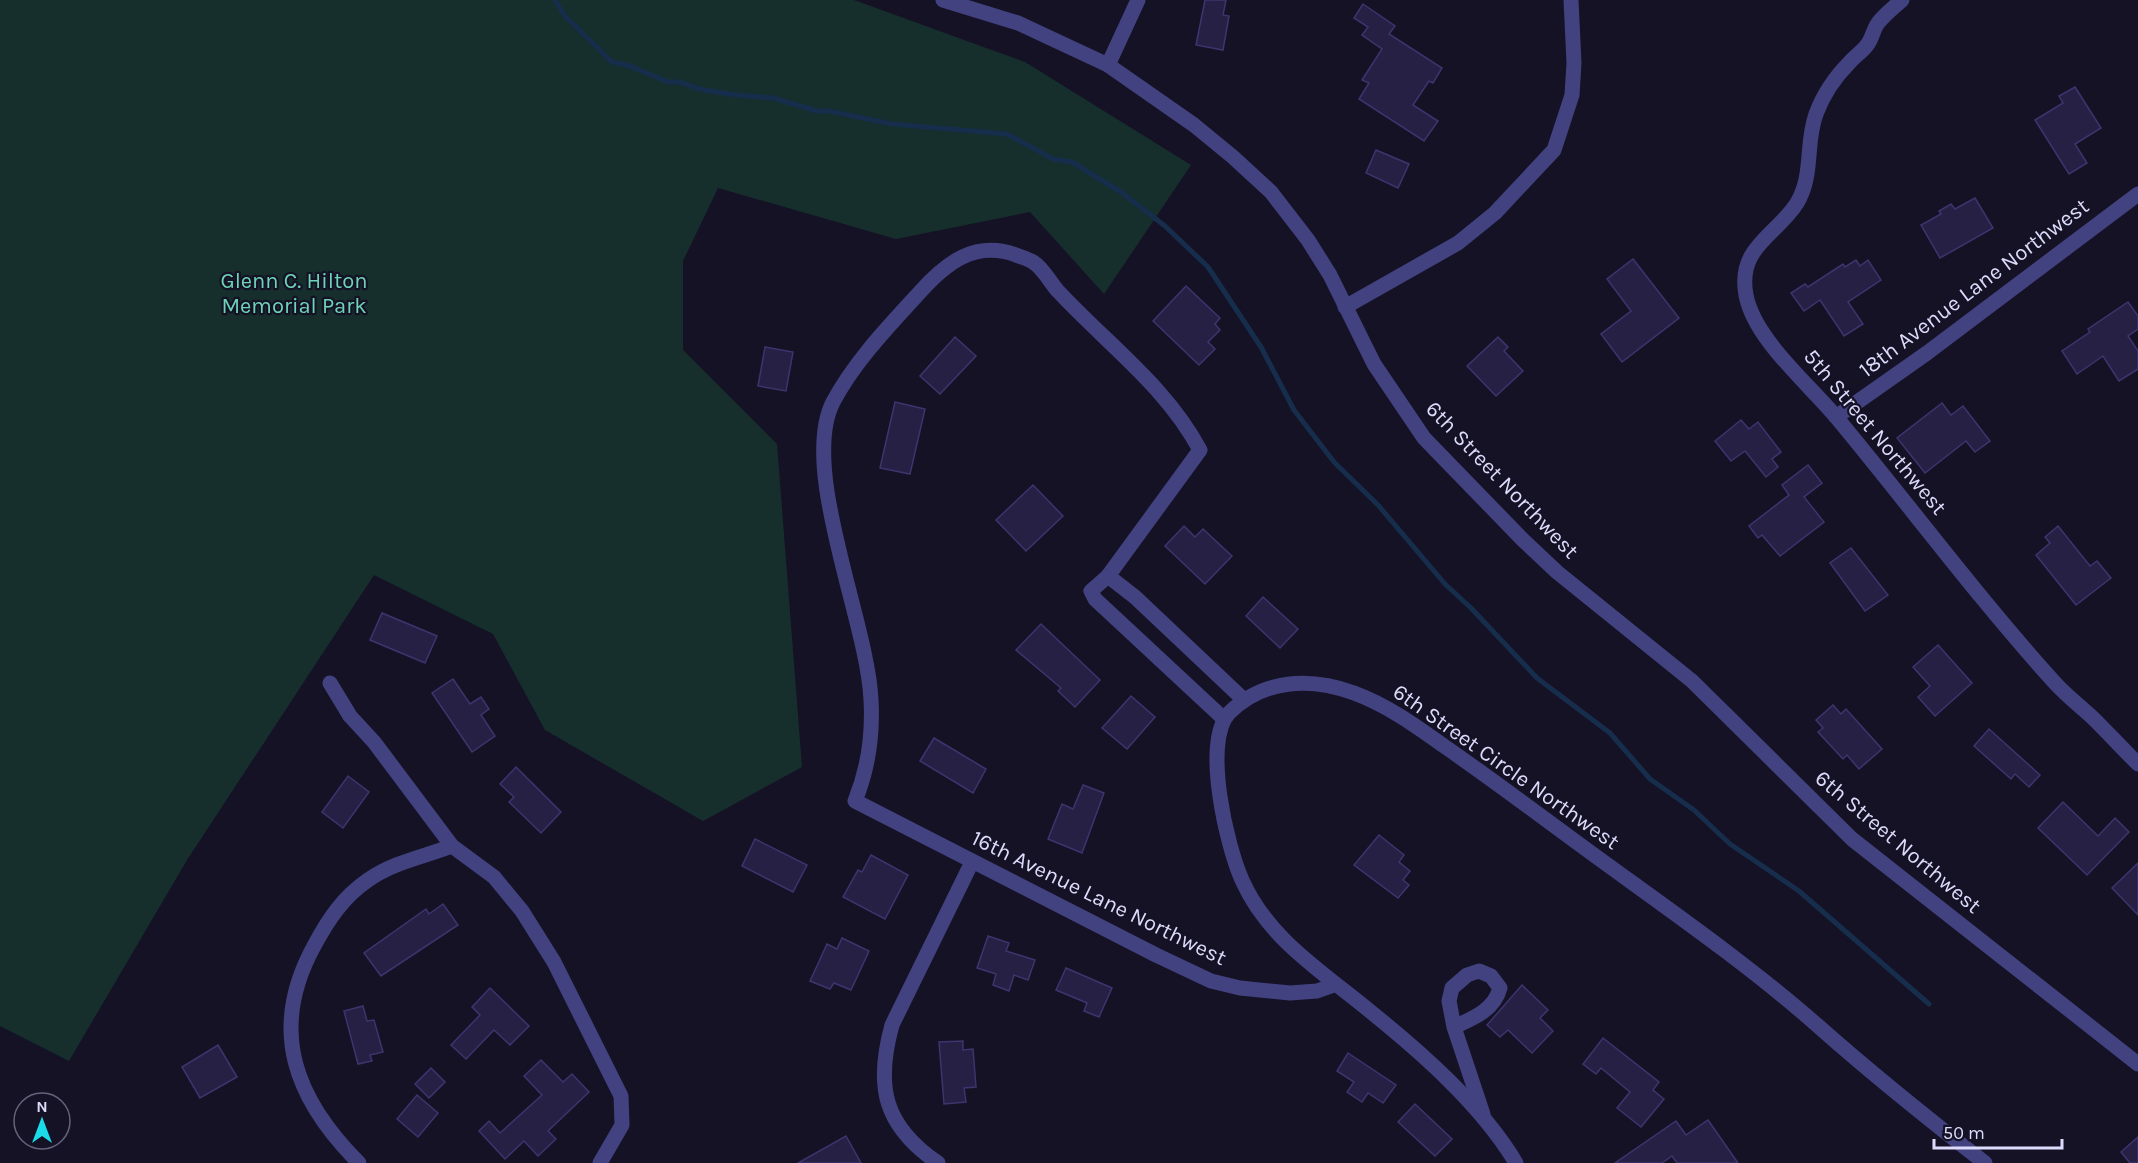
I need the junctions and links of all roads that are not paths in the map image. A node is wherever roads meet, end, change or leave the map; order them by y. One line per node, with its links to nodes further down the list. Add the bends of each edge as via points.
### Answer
1 (943, 0): 5 (street, 6th Street Northwest, via 1018,23)
2 (1138, 0): 5 (street)
3 (1571, 0): 7 (street, via 1572,95 1554,150 1495,213 1458,243)
4 (1902, 0): 8 (street, 5th Street Northwest, via 1880,21 1868,44 1830,86 1816,114 1806,184 1791,210 1754,250 1745,274 1750,311 1770,342)
5 (1108, 65): 7 (street, 6th Street Northwest, via 1194,125 1271,192 1308,240)
6 (2138, 194): 8 (street, 18th Avenue Lane Northwest)
7 (1345, 308): 18 (street, 6th Street Northwest, via 1374,364 1424,438 1522,540 1557,573 1692,681 1852,839)
8 (1836, 417): 13 (street, 5th Street Northwest, via 2057,686)
9 (1108, 576): 11 (street); 12 (street, via 1091,591 1095,599); 15 (street, 16th Avenue Lane Northwest, via 1200,450 1188,428 1140,371 1057,290 1034,262 1000,249 959,256 928,283 861,358 833,403 827,420 823,461 871,699 870,744 855,801)
10 (330, 683): 14 (street)
11 (1243, 699): 12 (street, 6th Street Circle Northwest); 24 (street, 6th Street Circle Northwest, via 1261,689 1302,684 1355,693 1390,710 1486,775 1738,960)
12 (1224, 719): 16 (street, via 1218,759 1220,796 1231,852 1242,880 1260,915)
13 (2138, 764)
14 (452, 846): 20 (street, via 391,866 345,898 299,973 290,1024 293,1062 318,1113); 21 (street, via 494,878 522,911 582,1012 612,1073 623,1108 622,1125)
15 (972, 862): 16 (street, 16th Avenue Lane Northwest, via 1211,981 1290,993); 22 (street, via 892,1025 885,1053 885,1086 900,1131)
16 (1334, 985): 19 (street, via 1373,1013)
17 (1454, 1027): 19 (street)
18 (2138, 1064)
19 (1483, 1117): 23 (street)
20 (359, 1163)
21 (600, 1163)
22 (938, 1163)
23 (1516, 1163)
24 (1985, 1163)

